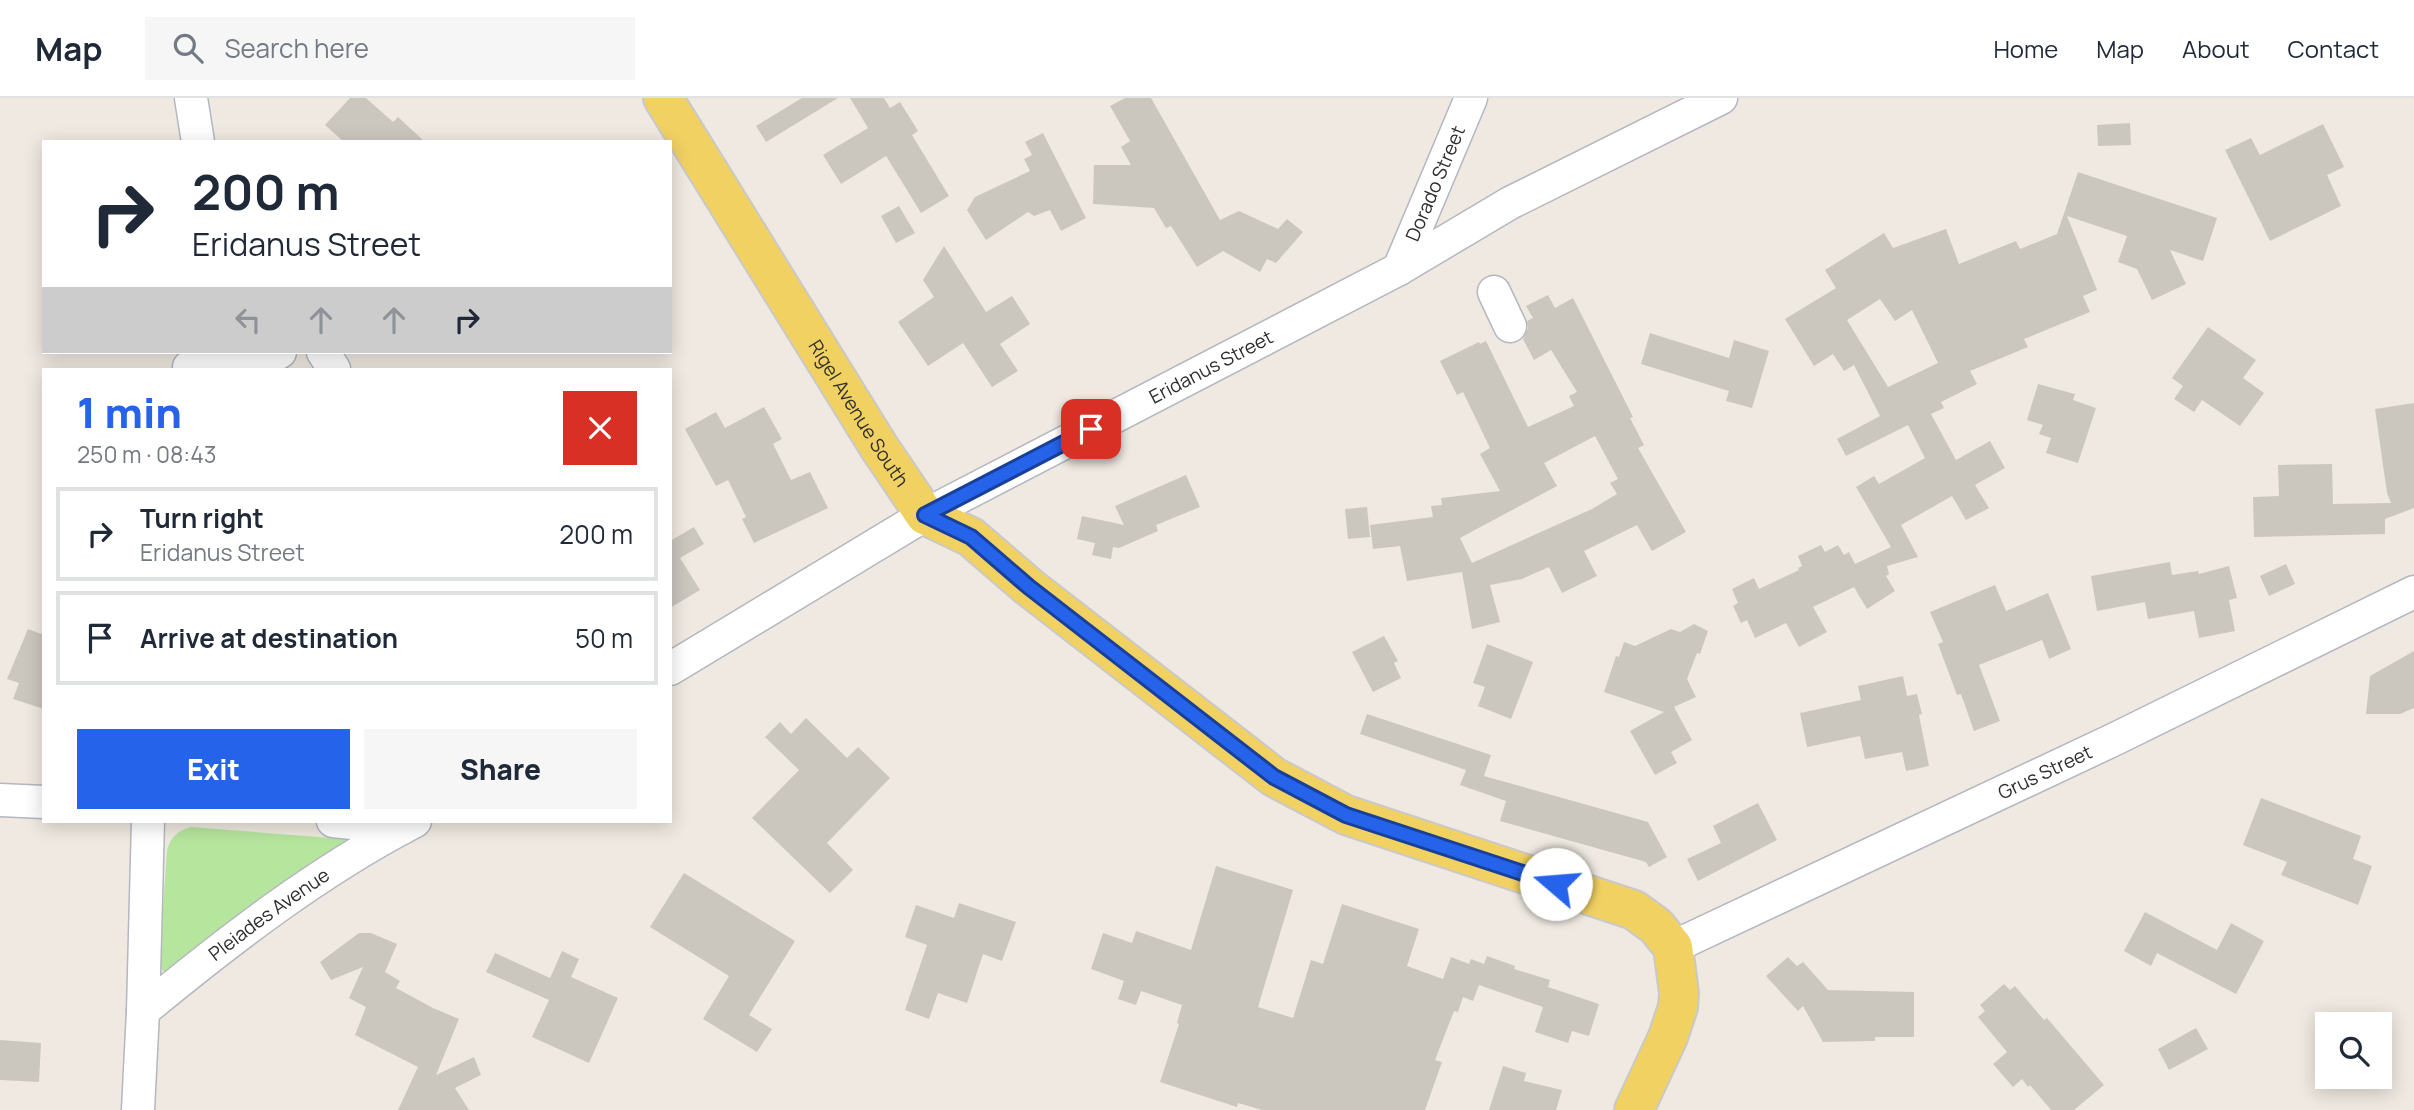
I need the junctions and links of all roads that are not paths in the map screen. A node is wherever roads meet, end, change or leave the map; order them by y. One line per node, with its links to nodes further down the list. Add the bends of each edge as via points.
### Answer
1 (191, 98): 5 (street)
2 (663, 98): 11 (main road, Rigel Avenue South)
3 (1471, 98): 6 (street, Dorado Street)
4 (1721, 98): 6 (street, Eridanus Street, via 1510,203)
5 (198, 140)
6 (1399, 269): 11 (street, Eridanus Street)
7 (1494, 292): 8 (street)
8 (1510, 326)
9 (277, 354): 10 (street, via 250,366)
10 (189, 367)
11 (925, 515): 13 (street, Eridanus Street); 19 (main road, via 971,537 1274,777 1346,815 1634,910 1656,926)
12 (2414, 592): 19 (street, Grus Street)
13 (672, 668)
14 (0, 800): 15 (street)
15 (42, 802)
16 (148, 823): 20 (street)
17 (383, 823): 18 (street)
18 (408, 824): 20 (street, Pleiades Avenue, via 223,945)
19 (1673, 947): 22 (main road, via 1678,1007)
20 (143, 1011): 21 (street)
21 (138, 1110)
22 (1634, 1110)

